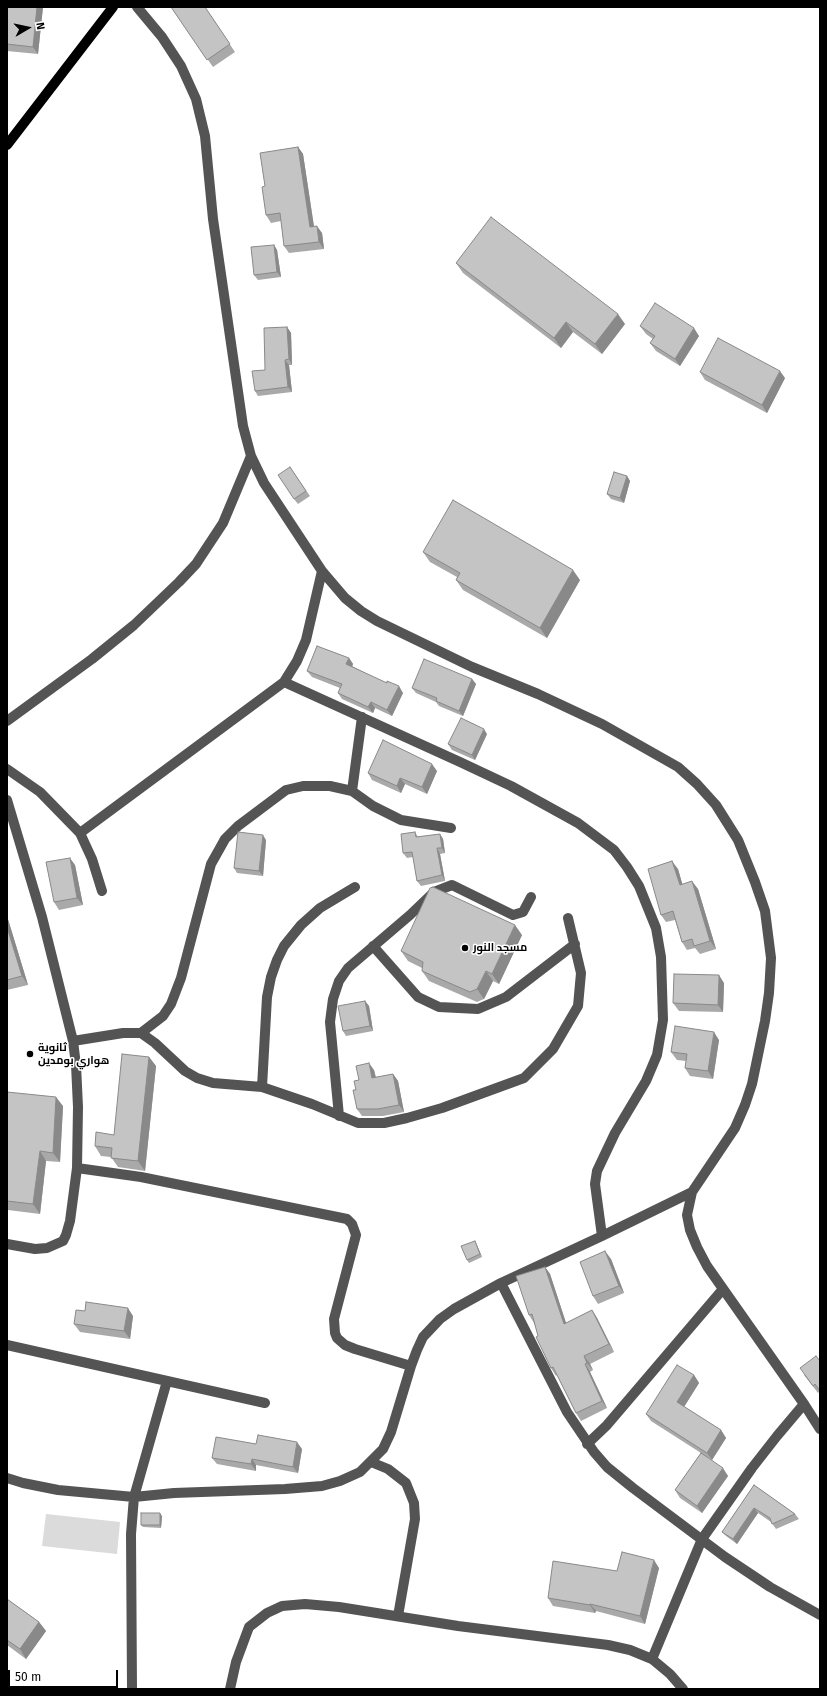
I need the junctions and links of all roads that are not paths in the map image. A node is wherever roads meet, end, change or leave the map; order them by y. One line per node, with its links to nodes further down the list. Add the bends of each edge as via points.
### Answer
1 (113, 7): 3 (main road)
2 (137, 7): 4 (street, via 181,66 196,98 205,136 214,227 242,419)
3 (7, 145)
4 (251, 456): 5 (street, via 264,483); 8 (street, via 223,523 196,564 134,625)
5 (322, 572): 6 (street, via 306,640); 25 (street, via 345,598 377,621 472,667 602,724 678,767 716,805 738,840 765,911 771,958 770,993 745,1105 735,1128)
6 (284, 682): 7 (street); 13 (street)
7 (362, 717): 10 (street); 26 (street, via 479,771 578,823 614,850 639,886 656,928 660,950 662,1020 657,1055 646,1081 615,1133 597,1170 595,1184)
8 (7, 722)
9 (7, 769): 13 (street, via 40,792)
10 (352, 791): 12 (street, via 373,806 401,820); 20 (street, via 330,786 303,786 286,790 238,826 226,839 211,864 171,1004 163,1016)
11 (7, 800): 21 (street, via 42,917)
12 (451, 828)
13 (80, 833): 15 (street)
14 (355, 887): 22 (street, via 311,916 291,936 281,953 271,977 267,996)
15 (102, 891)
16 (531, 897): 19 (street, via 523,912 513,915 452,885 434,892)
17 (568, 918): 18 (street)
18 (575, 944): 19 (street, via 506,997 478,1009 439,1007 418,997); 23 (street, via 581,973 578,1006 553,1050 524,1078 407,1118 368,1124)
19 (373, 946): 23 (street, via 348,968 339,981 333,999 330,1022)
20 (141, 1033): 21 (street, via 122,1033); 22 (street, via 185,1071 197,1078 213,1084)
21 (73, 1041): 24 (street, via 78,1107)
22 (262, 1087): 23 (street)
23 (339, 1116)
24 (78, 1168): 27 (street, via 70,1221 63,1241 48,1248 35,1249); 31 (street, via 141,1177 347,1219 356,1235 334,1319 334,1333 345,1345)
25 (692, 1192): 26 (street); 29 (street, via 687,1215 690,1230 696,1247)
26 (602, 1236): 28 (street)
27 (7, 1244)
28 (501, 1283): 31 (street, via 440,1319 423,1337); 36 (street, via 567,1412)
29 (723, 1289): 34 (street); 36 (street)
30 (7, 1345): 32 (street)
31 (411, 1366): 37 (street, via 391,1432 383,1449)
32 (167, 1381): 33 (street); 39 (street)
33 (265, 1403)
34 (804, 1404): 35 (street); 40 (street, via 764,1452)
35 (820, 1429)
36 (588, 1444): 40 (street, via 607,1467)
37 (371, 1462): 39 (street, via 360,1472 322,1486); 42 (street, via 388,1469 406,1483 414,1503 415,1519)
38 (7, 1478): 39 (street, via 58,1490)
39 (134, 1497): 44 (street, via 131,1534)
40 (702, 1539): 41 (street, via 754,1577); 43 (street)
41 (820, 1615)
42 (398, 1616): 43 (street, via 608,1645); 45 (street, via 306,1604 282,1606 267,1613 249,1628 236,1662)
43 (652, 1659): 46 (street)
44 (132, 1689)
45 (230, 1689)
46 (683, 1689)

